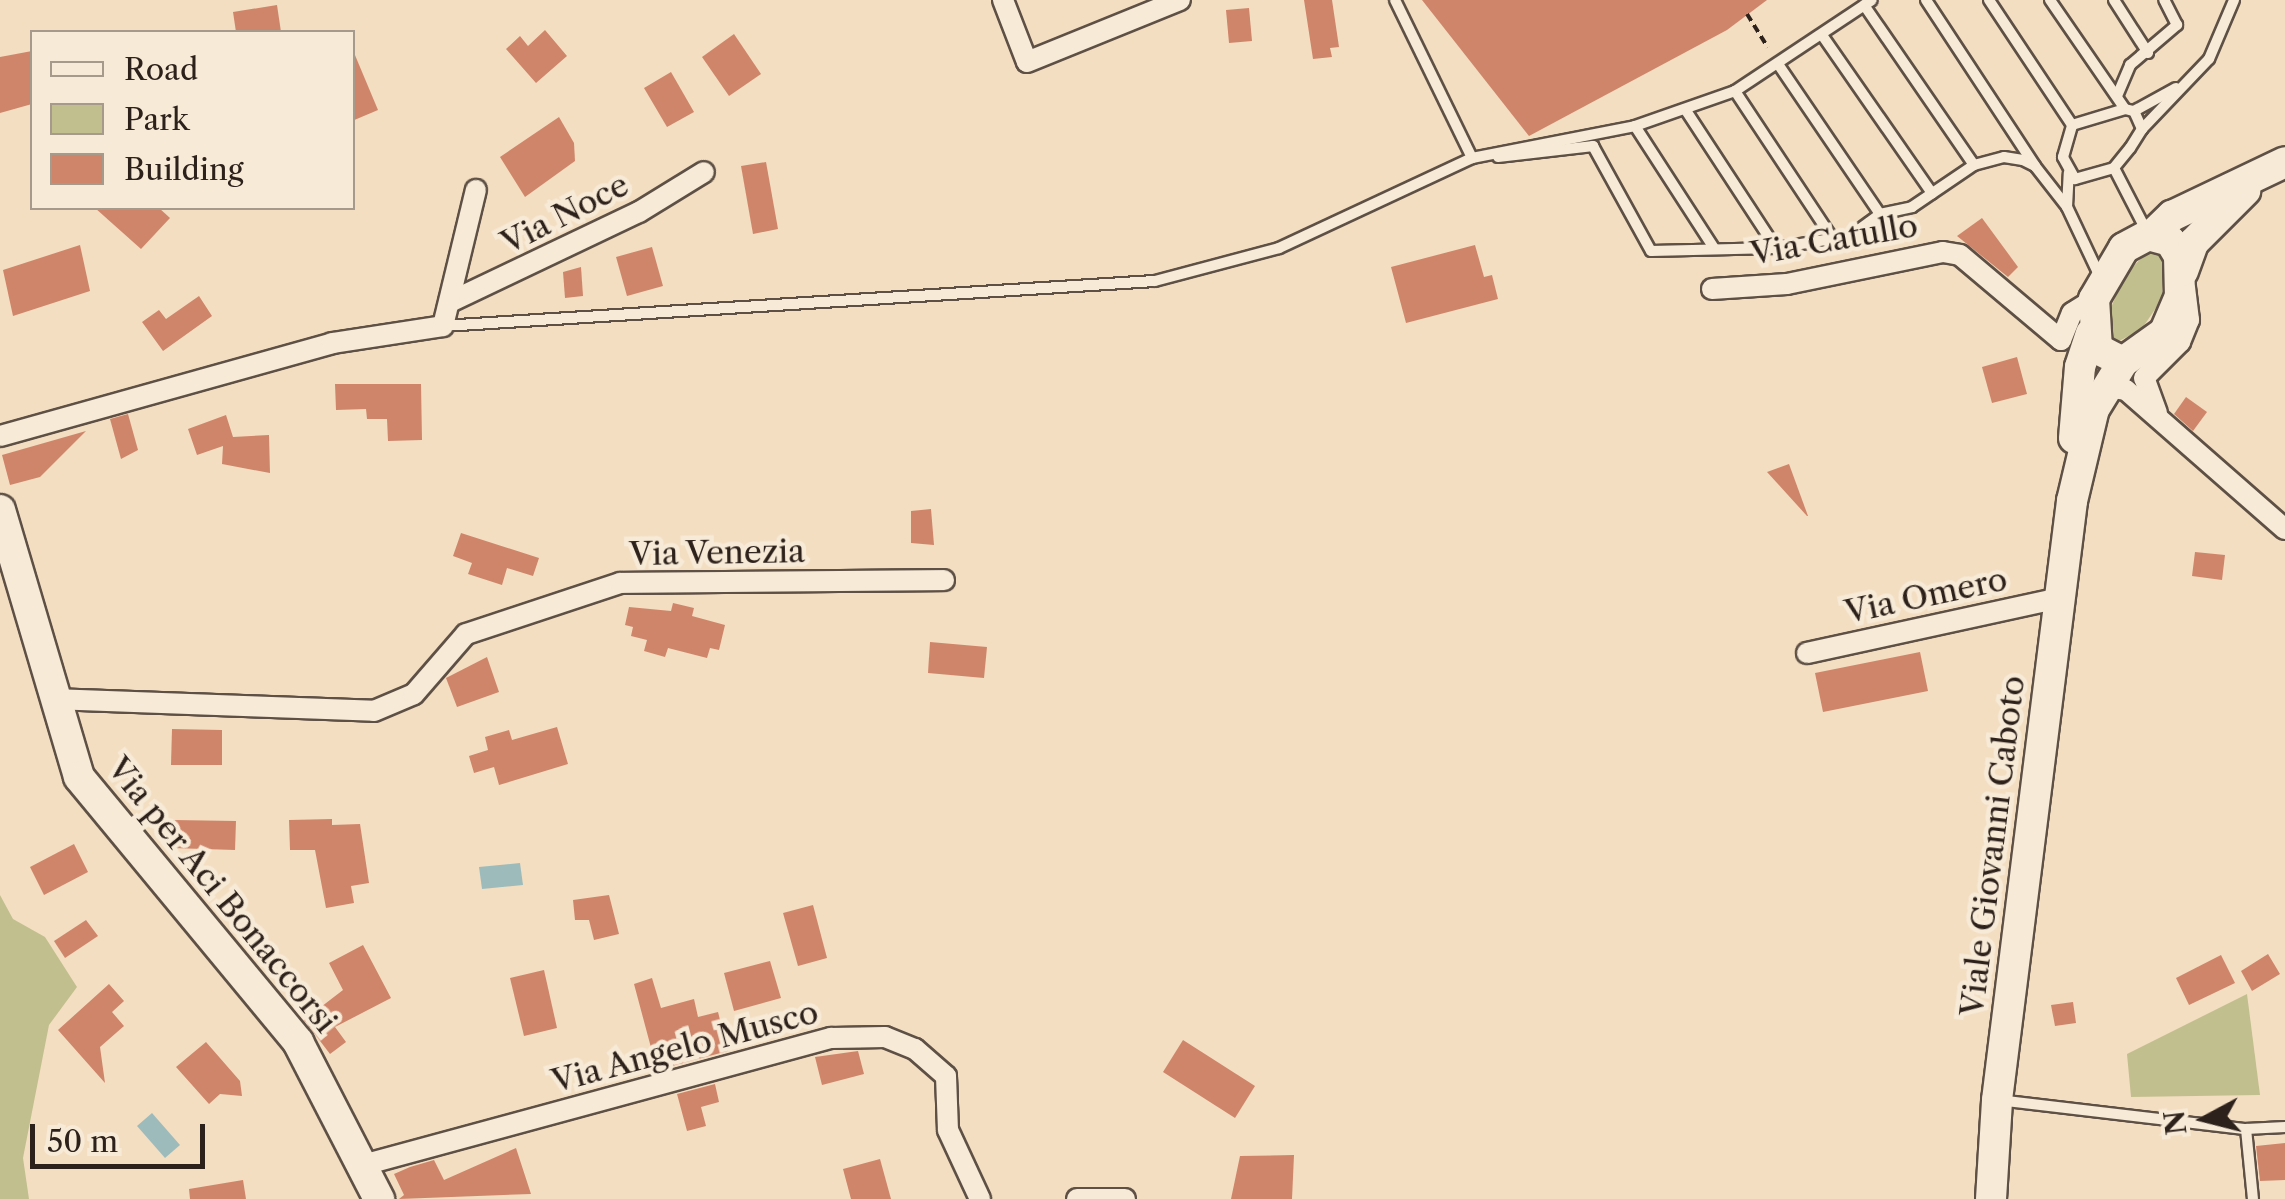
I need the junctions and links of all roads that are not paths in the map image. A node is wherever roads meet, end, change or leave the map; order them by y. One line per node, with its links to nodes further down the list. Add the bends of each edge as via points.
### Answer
1 (1004, 0): 2 (street, via 1027,62)
2 (1180, 0)
3 (1395, 0): 22 (lane)
4 (1926, 0): 24 (lane)
5 (1988, 0): 19 (lane)
6 (2050, 0): 16 (lane)
7 (2114, 0): 12 (lane)
8 (2164, 0): 12 (lane, via 2177,25)
9 (2234, 0): 14 (lane, via 2224,34)
10 (1868, 3): 11 (lane); 23 (lane)
11 (1822, 35): 13 (lane); 30 (lane)
12 (2148, 53): 16 (lane, via 2130,65)
13 (1778, 64): 15 (lane); 32 (lane)
14 (2189, 78): 18 (lane); 21 (lane)
15 (1735, 92): 17 (lane); 34 (lane)
16 (2117, 97): 18 (lane)
17 (1685, 109): 20 (lane); 36 (lane)
18 (2130, 110): 19 (lane); 21 (lane)
19 (2072, 125): 28 (lane, via 2062,157)
20 (1636, 126): 22 (lane); 35 (lane)
21 (2142, 129): 25 (lane)
22 (1472, 158): 35 (lane, via 1593,146 1650,252); 41 (lane, via 1279,248 1155,281)
23 (1974, 166): 24 (lane, via 2004,156); 30 (lane)
24 (2035, 166): 31 (lane)
25 (2114, 168): 28 (lane, via 2082,181); 33 (lane)
26 (2273, 169): 33 (main road, via 2172,216); 37 (main road, via 2194,243)
27 (704, 172): 40 (street, Via Noce, via 639,212)
28 (2069, 174): 31 (lane)
29 (476, 190): 40 (street)
30 (1932, 193): 32 (lane, via 1912,207)
31 (2067, 207): 39 (lane)
32 (1880, 214): 34 (lane, via 1850,236)
33 (2150, 235): 37 (main road, via 2170,241); 39 (main road, via 2124,248)
34 (1833, 239): 36 (lane)
35 (1714, 248): 36 (lane)
36 (1776, 248)
37 (2182, 275): 43 (main road, via 2165,332); 44 (street, via 2189,320 2172,352 2144,378)
38 (1712, 289): 39 (street, Via Catullo, via 1787,284 1943,252 1960,255 2061,340 2072,313)
39 (2098, 290): 42 (main road)
40 (450, 302): 41 (street)
41 (444, 326): 45 (street, via 332,344)
42 (2092, 334): 43 (main road); 46 (main road, via 2080,367)
43 (2114, 375): 44 (street); 46 (main road)
44 (2162, 424): 48 (street)
45 (0, 436)
46 (2072, 501): 50 (main road, Viale Giovanni Caboto)
47 (0, 513): 52 (main road, Via per Aci Bonaccorsi)
48 (2285, 529)
49 (944, 580): 52 (street, Via Venezia, via 620,583 466,634 414,694 374,711)
50 (2058, 598): 51 (street, Via Omero); 53 (main road, Viale Giovanni Caboto)
51 (1807, 653)
52 (52, 699): 56 (main road, Via per Aci Bonaccorsi, via 79,777 298,1042)
53 (1997, 1100): 55 (lane); 61 (main road, Viale Giovanni Caboto)
54 (2285, 1127): 55 (lane)
55 (2246, 1129): 62 (lane)
56 (363, 1165): 57 (main road, Via per Aci Bonaccorsi); 58 (street, Via Angelo Musco, via 831,1038 885,1036 915,1049 946,1076 948,1130)
57 (379, 1199)
58 (980, 1199)
59 (1077, 1199): 60 (street)
60 (1125, 1199)
61 (1992, 1199)
62 (2253, 1199)

